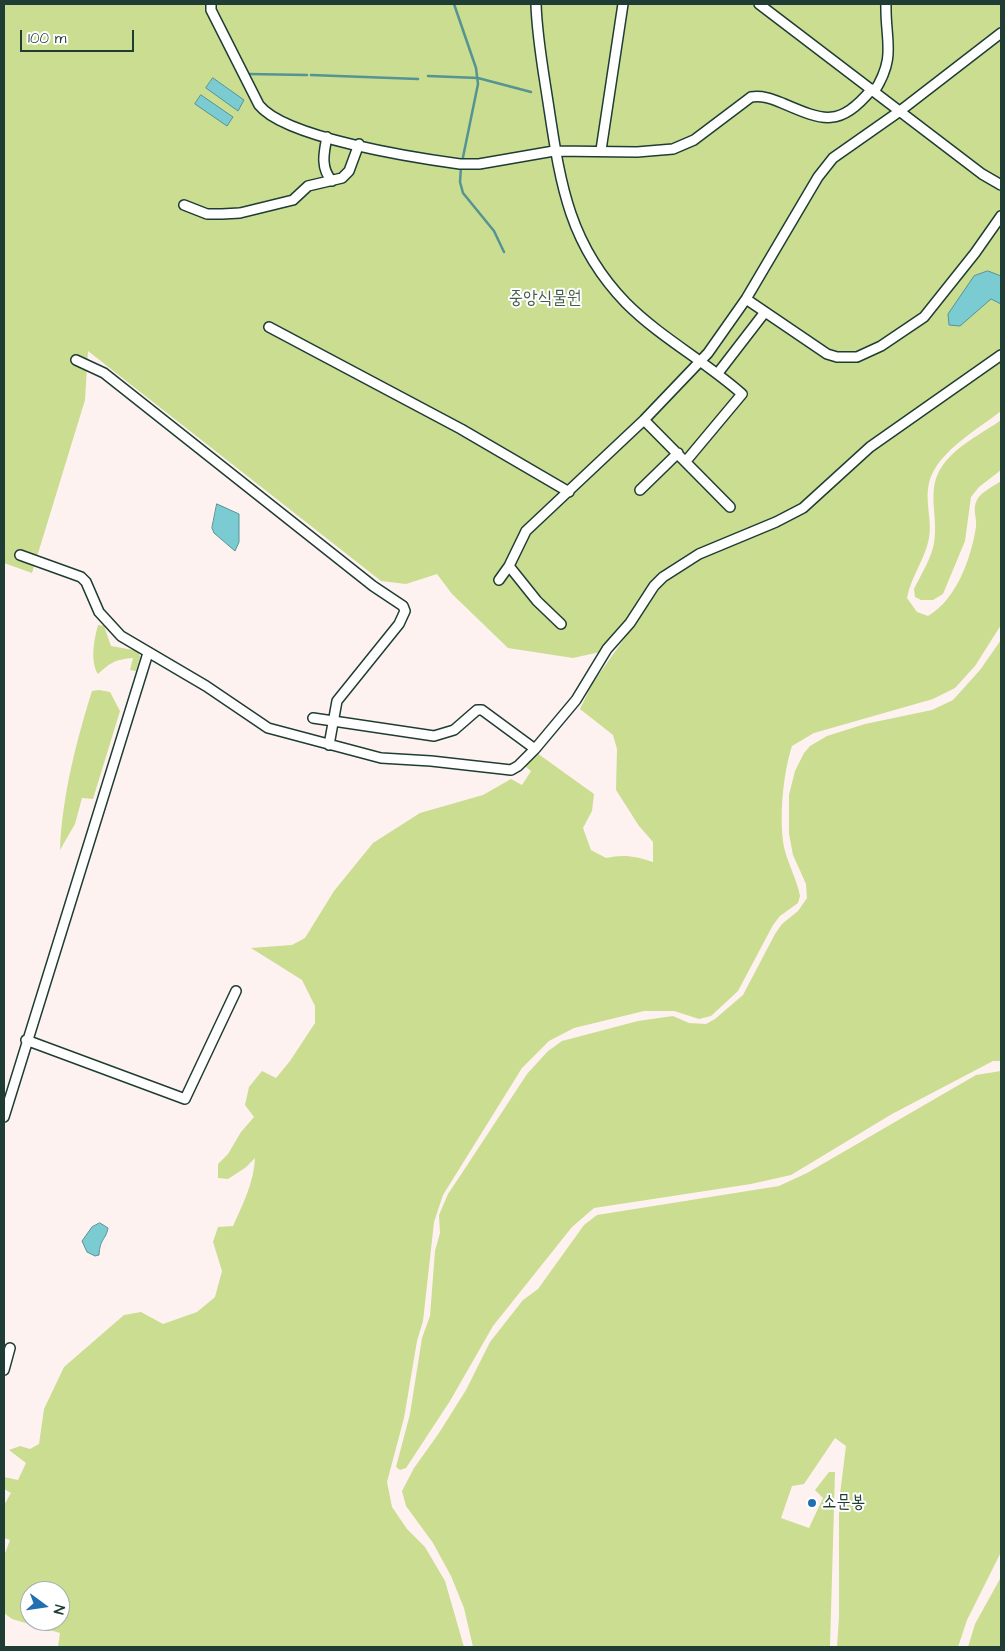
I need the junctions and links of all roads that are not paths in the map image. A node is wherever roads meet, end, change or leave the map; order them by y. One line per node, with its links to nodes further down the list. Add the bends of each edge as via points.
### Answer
1 (210, 4): 9 (street, via 264,111 286,124)
2 (536, 4): 12 (street)
3 (623, 4): 11 (street)
4 (759, 4): 7 (street)
5 (886, 4): 7 (street, via 889,59 884,76)
6 (1001, 33): 8 (street)
7 (873, 90): 8 (street); 11 (street, via 850,112 830,117 810,115 770,98 751,97 683,146 664,151)
8 (900, 111): 14 (street); 17 (street, via 840,152 825,168)
9 (327, 137): 10 (street); 13 (street, via 324,167)
10 (359, 144): 12 (street, via 470,164); 13 (street, via 349,171)
11 (601, 150): 12 (street)
12 (554, 151): 22 (street, via 571,220 608,281 654,328)
13 (332, 181): 15 (street, via 308,186 293,200 240,213 207,214)
14 (1001, 185)
15 (184, 205)
16 (1001, 216): 18 (street, via 931,312 881,346 856,357 837,358 827,354)
17 (746, 298): 18 (street); 22 (street)
18 (765, 312): 23 (street)
19 (269, 327): 28 (street, via 462,429)
20 (1001, 355): 38 (street, via 876,442 822,492 791,515 699,554 663,577 603,655 576,700)
21 (76, 360): 36 (street, via 104,373 373,586 403,606 405,611 399,624 337,701)
22 (700, 362): 23 (street); 24 (street)
23 (718, 373): 26 (street, via 742,394)
24 (644, 420): 25 (street); 28 (street)
25 (678, 453): 26 (street); 27 (street)
26 (686, 461): 29 (street)
27 (640, 490)
28 (568, 492): 31 (street, via 526,531)
29 (730, 507)
30 (20, 555): 34 (street, via 81,577 107,623)
31 (509, 566): 32 (street); 33 (street, via 525,588)
32 (499, 580)
33 (561, 624)
34 (148, 653): 37 (street, via 206,686 268,728); 40 (street)
35 (313, 718): 36 (street)
36 (334, 721): 37 (street); 38 (street, via 434,736 454,730 477,710 482,710)
37 (329, 745): 38 (street, via 381,758 504,770 518,766)
38 (535, 749)
39 (236, 991): 40 (street, via 185,1099)
40 (26, 1040): 41 (street)
41 (4, 1116)
42 (10, 1348): 43 (street)
43 (4, 1370)

